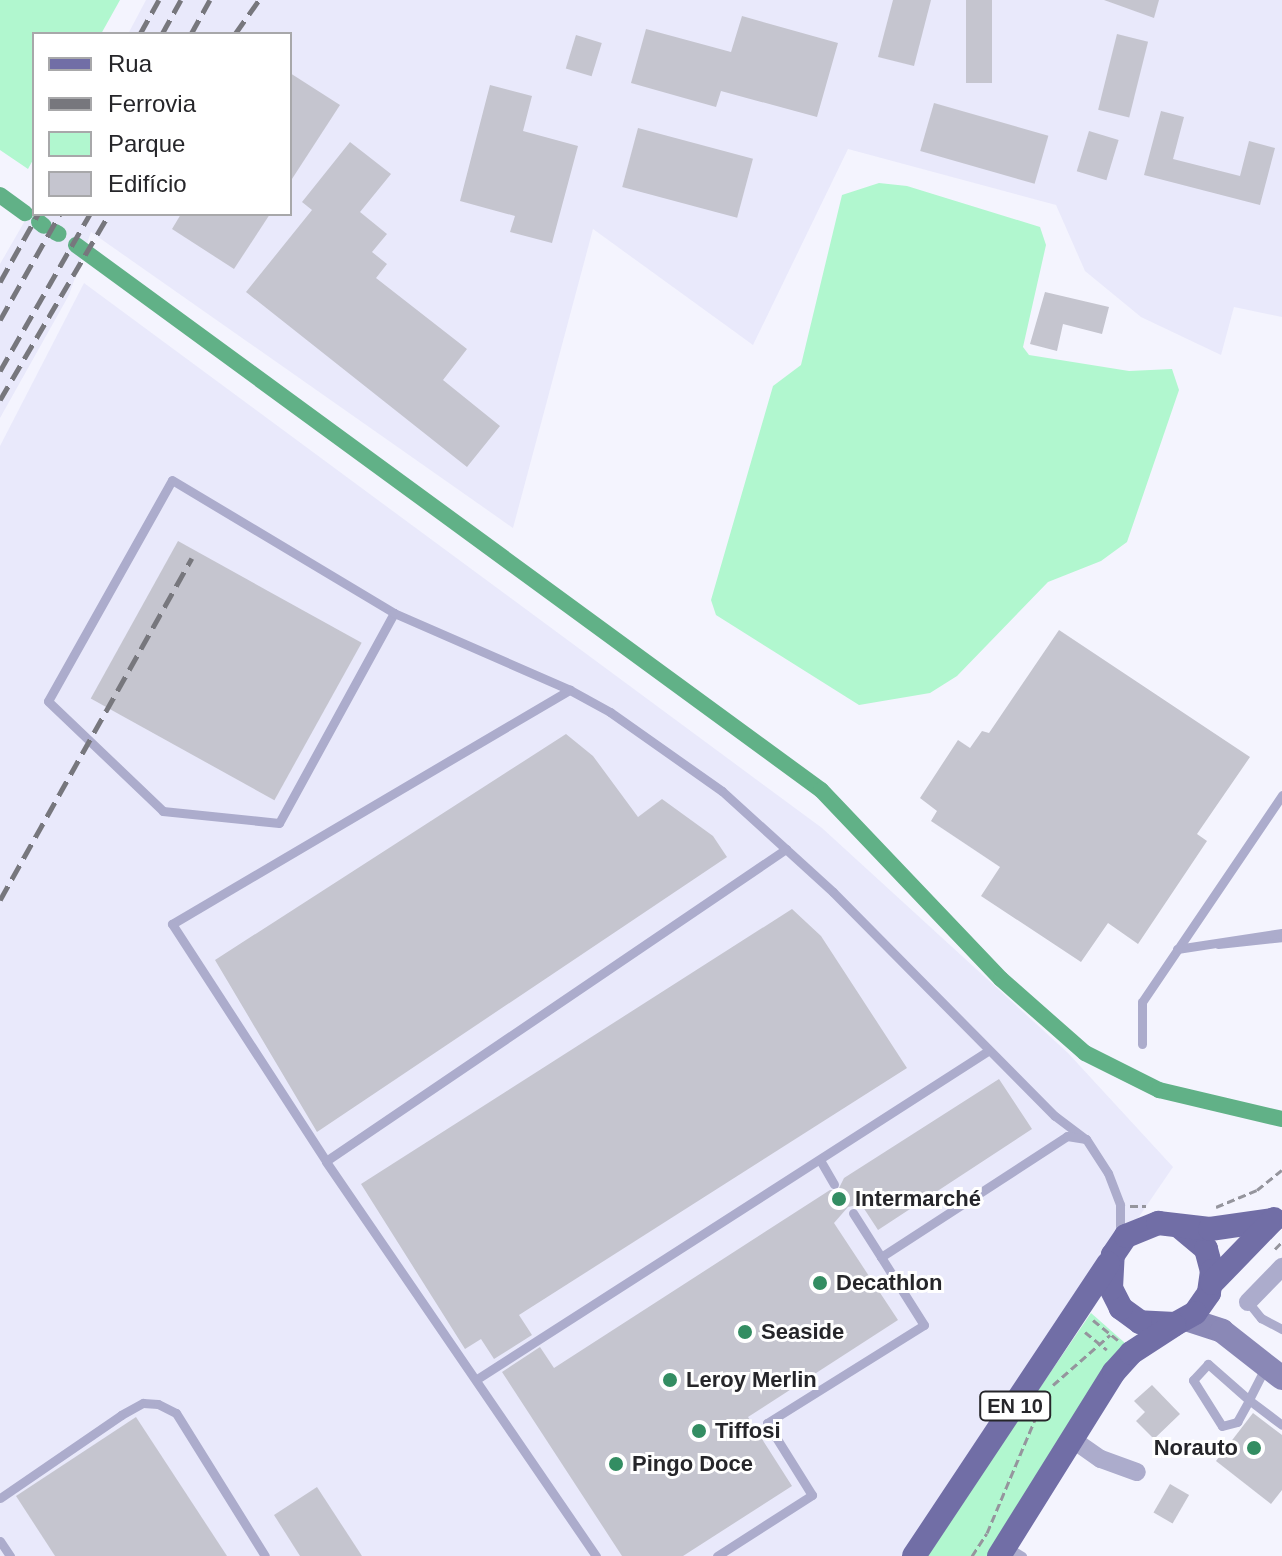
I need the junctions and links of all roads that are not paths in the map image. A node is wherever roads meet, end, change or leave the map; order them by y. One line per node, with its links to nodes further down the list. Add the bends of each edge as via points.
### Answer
1 (394, 613): 1 (lane, via 172,480 48,701 163,811 279,823); 2 (lane)
2 (570, 690): 4 (lane, via 722,791); 11 (lane, via 172,924)
3 (1282, 795): 6 (lane)
4 (786, 849): 8 (lane); 11 (lane)
5 (1282, 935): 6 (lane)
6 (1177, 949): 7 (lane, via 1142,1002)
7 (1142, 1044)
8 (988, 1051): 9 (lane); 10 (lane)
9 (1086, 1139): 16 (lane, via 1108,1173 1121,1209); 17 (lane, via 1057,1138)
10 (820, 1160): 12 (lane); 25 (lane)
11 (326, 1161): 25 (lane)
12 (834, 1184)
13 (853, 1213): 17 (lane)
14 (1279, 1225): 15 (main road, EN 10); 19 (main road, EN 10)
15 (1180, 1227): 16 (main road, EN 10, via 1146,1225); 19 (main road, via 1206,1249)
16 (1116, 1250): 21 (main road, via 1109,1277 1121,1308 1152,1325); 37 (main road, EN 10)
17 (881, 1257): 36 (lane, via 924,1325 767,1423 812,1495)
18 (1277, 1259): 20 (street)
19 (1210, 1288): 21 (main road, EN 10); 23 (main road)
20 (1248, 1302): 22 (lane, via 1261,1318)
21 (1180, 1322): 23 (main road); 28 (main road, EN 10, via 1127,1358)
22 (1282, 1329)
23 (1222, 1331): 24 (main road)
24 (1274, 1372): 26 (lane)
25 (477, 1379): 35 (lane)
26 (1249, 1400): 26 (lane, via 1214,1367 1202,1365 1196,1372 1195,1384 1222,1426 1237,1422); 27 (lane)
27 (1282, 1425)
28 (1072, 1439): 29 (street, via 1101,1459); 32 (main road, EN 10)
29 (1137, 1472)
30 (0, 1498): 34 (lane, via 121,1415 143,1403 158,1404 176,1413)
31 (0, 1541): 33 (lane)
32 (1009, 1553)
33 (10, 1556)
34 (265, 1556)
35 (596, 1556)
36 (717, 1556)
37 (914, 1556)

